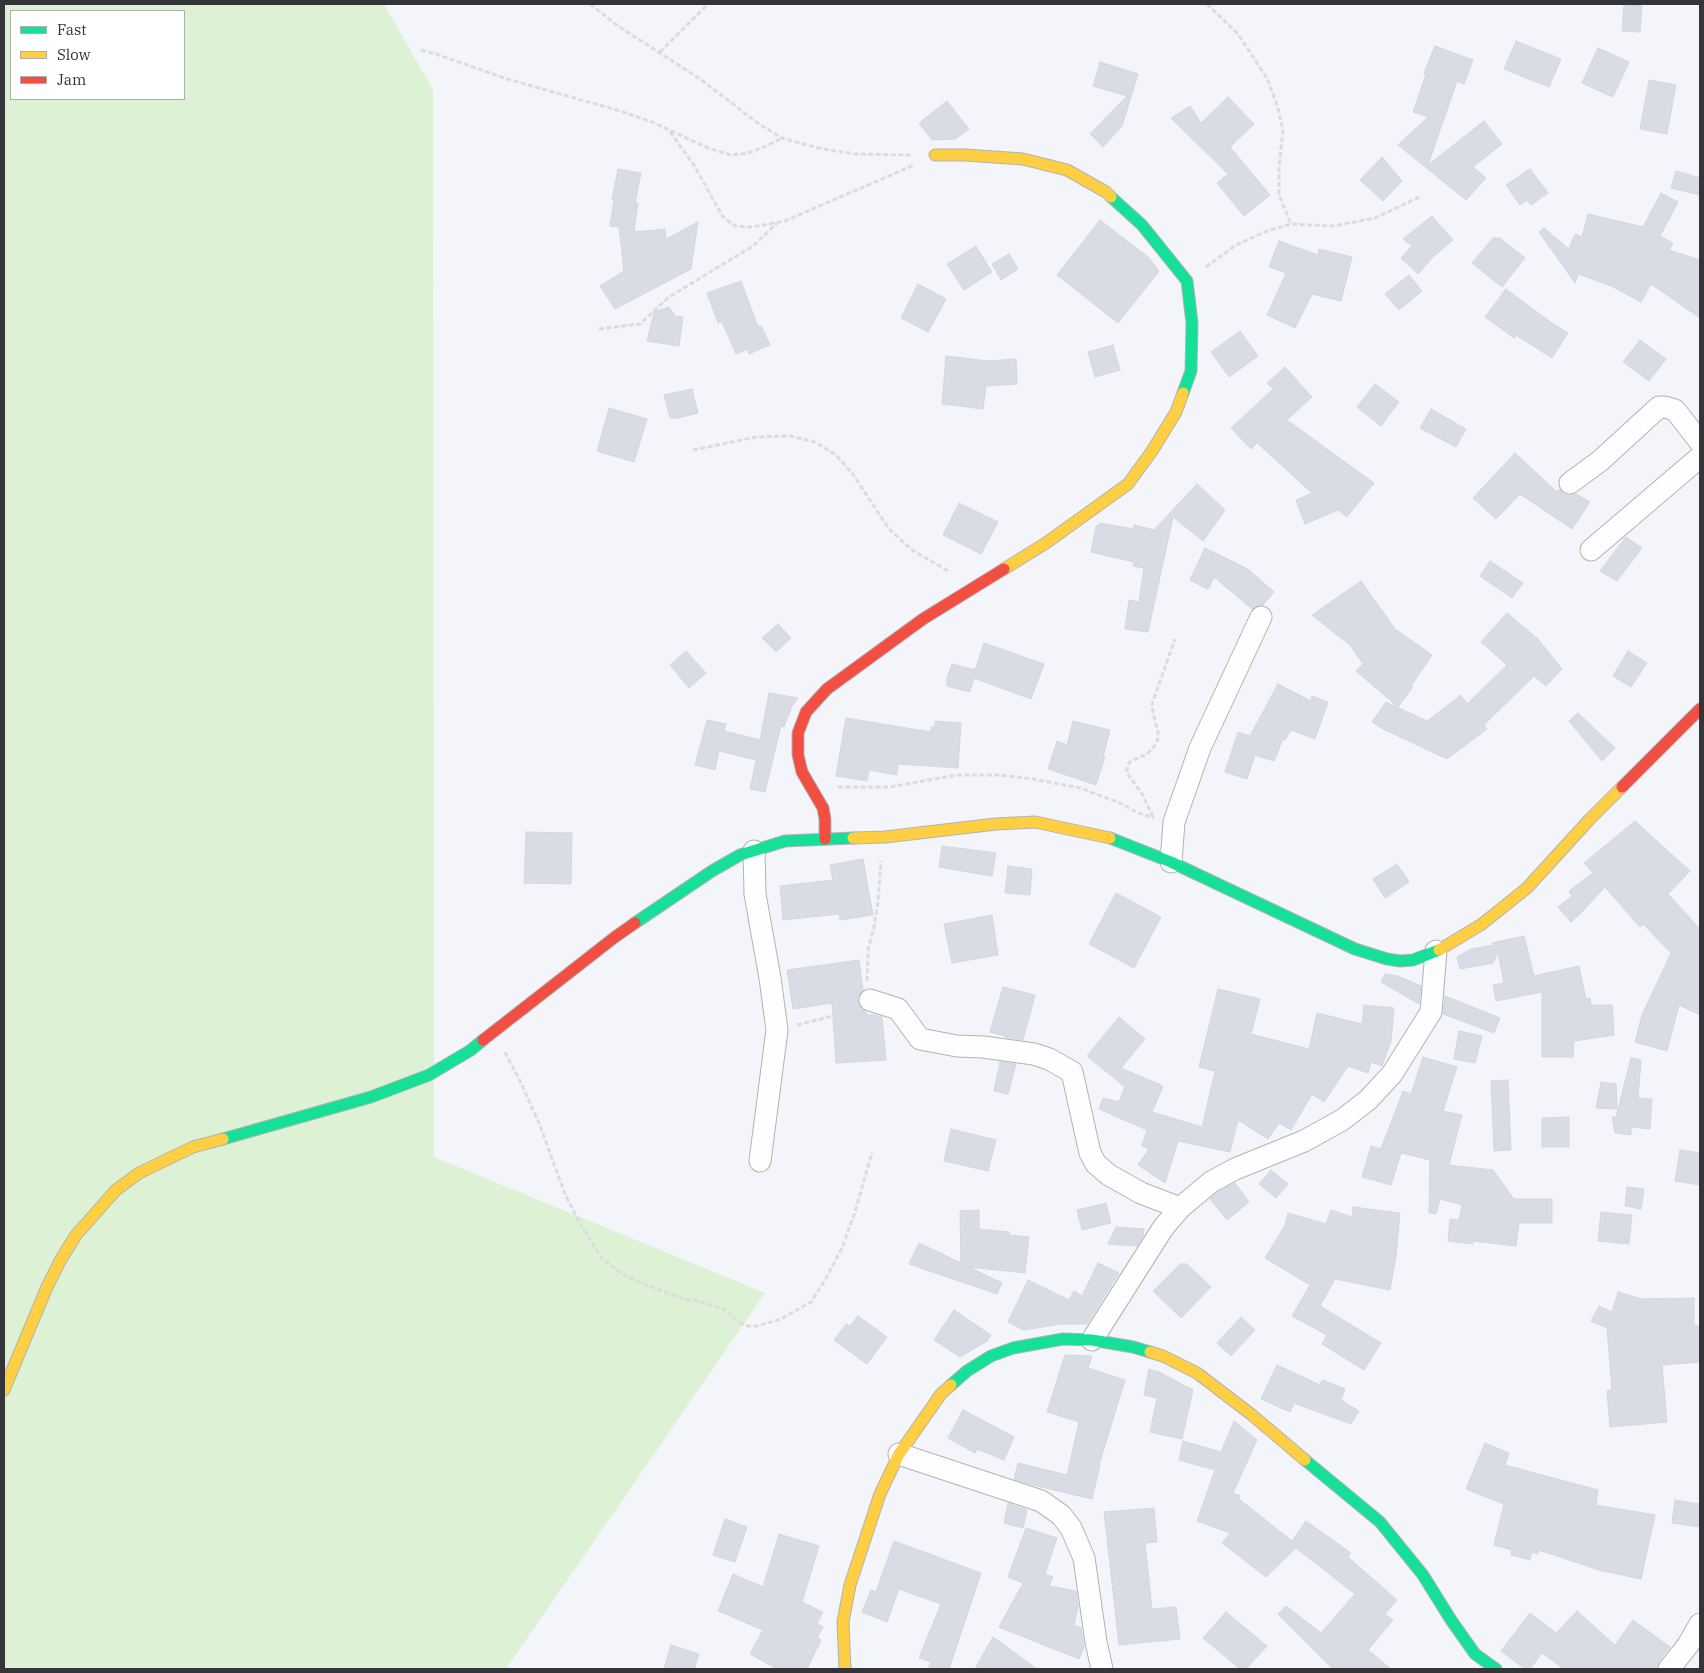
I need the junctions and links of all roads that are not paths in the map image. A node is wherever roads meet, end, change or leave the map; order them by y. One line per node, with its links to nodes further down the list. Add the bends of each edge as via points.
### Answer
1 (935, 155): 8 (street, via 1024,159 1067,170 1106,192 1142,225 1187,280 1192,323 1191,371 1176,412 1128,484 1046,543 923,619 827,689 806,712 798,733 802,772 823,808)
2 (1700, 442): 4 (street, via 1675,410 1659,408 1600,461)
3 (1700, 457): 5 (street)
4 (1570, 483)
5 (1591, 550)
6 (1261, 617): 10 (street, via 1164,820)
7 (1700, 709): 11 (street, via 1589,820 1527,888 1482,924)
8 (825, 839): 9 (street, via 785,841); 10 (street, via 885,837 1035,822 1117,840)
9 (754, 851): 13 (street, via 755,894 777,1030); 16 (street, via 712,871 615,937 471,1050 429,1076 371,1097 193,1147 139,1174 116,1190 76,1235 60,1261)
10 (1171, 862): 11 (street, via 1355,948 1387,959 1413,960)
11 (1436, 951): 14 (street, via 1431,1012 1392,1074 1368,1100 1342,1120 1304,1140 1211,1182)
12 (870, 1000): 14 (street, via 898,1009 920,1039 1034,1054 1072,1072 1090,1153 1096,1164 1141,1192)
13 (760, 1161)
14 (1180, 1208): 15 (street, via 1163,1228)
15 (1092, 1340): 17 (street, via 1063,1339 1013,1348 991,1356 967,1371 941,1394); 21 (street, via 1163,1356 1197,1374 1252,1416 1380,1522 1423,1575 1475,1654)
16 (4, 1390)
17 (899, 1454): 19 (street, via 880,1494 850,1585 843,1622); 20 (street, via 1041,1501 1061,1515 1071,1528 1084,1558)
18 (1700, 1624): 22 (street)
19 (845, 1669)
20 (1102, 1669)
21 (1496, 1669)
22 (1669, 1669)

